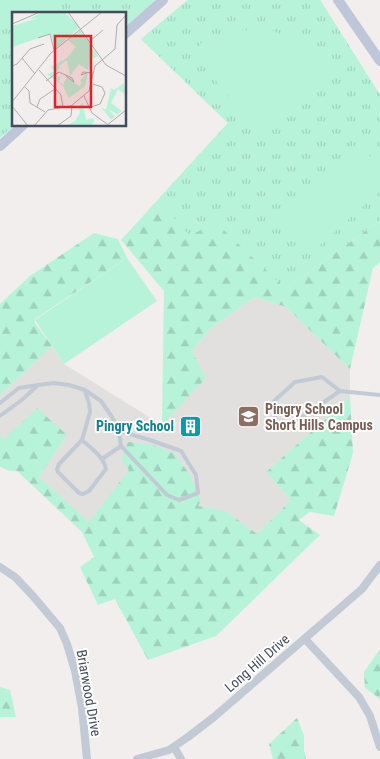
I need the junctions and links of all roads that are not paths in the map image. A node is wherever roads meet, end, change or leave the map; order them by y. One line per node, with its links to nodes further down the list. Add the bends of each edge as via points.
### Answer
1 (163, 0): 3 (street)
2 (338, 0): 4 (street)
3 (126, 33)
4 (377, 50): 5 (street)
5 (380, 61)
6 (22, 126): 7 (street)
7 (0, 146)
8 (38, 385): 9 (lane, via 69,385); 12 (lane, via 20,388); 13 (lane)
9 (85, 390): 14 (lane, via 101,401); 15 (lane, via 90,412)
10 (340, 391): 10 (lane, via 322,377 295,382 272,403 276,421 286,428); 11 (lane)
11 (380, 395)
12 (0, 402)
13 (0, 416)
14 (119, 431): 16 (lane); 16 (lane, via 181,451 196,475 198,493 179,500 166,496)
15 (82, 440): 17 (lane); 17 (lane, via 57,469 79,493 89,491 106,469)
16 (121, 446): 17 (lane)
17 (102, 460)
18 (380, 565): 20 (street, Long Hill Drive, via 362,589)
19 (0, 567): 23 (street, Briarwood Drive, via 15,577 60,628 75,672)
20 (305, 639): 21 (street, Long Hill Drive); 22 (street, via 360,697)
21 (174, 747): 24 (street, Long Hill Drive); 25 (street)
22 (380, 747)
23 (87, 759)
24 (136, 759)
25 (181, 759)

